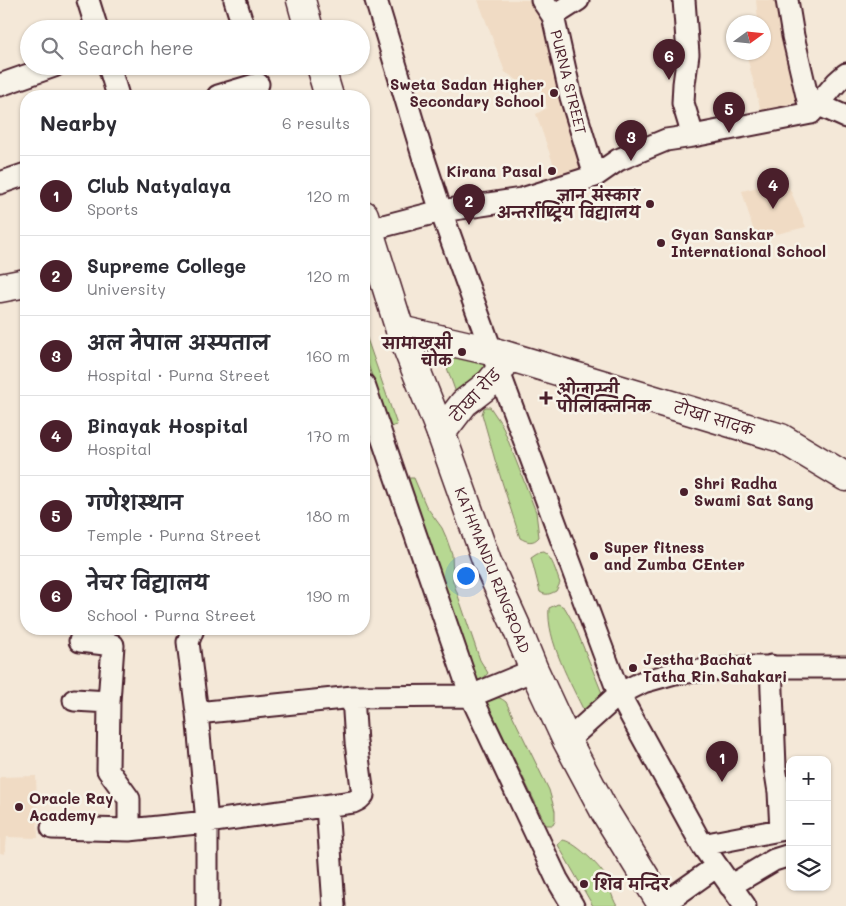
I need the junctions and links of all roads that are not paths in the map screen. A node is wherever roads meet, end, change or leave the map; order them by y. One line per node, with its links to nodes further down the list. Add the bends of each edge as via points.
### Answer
1 (88, 0): 9 (street)
2 (235, 0): 10 (street)
3 (301, 0): 11 (main road)
4 (376, 0): 27 (street)
5 (578, 0): 8 (street, PURNA STREET)
6 (684, 0): 23 (street, via 688,54 683,103)
7 (786, 0): 21 (street)
8 (547, 8): 25 (street, PURNA STREET)
9 (94, 20)
10 (241, 20)
11 (307, 20)
12 (846, 74): 21 (street)
13 (28, 75): 17 (street)
14 (112, 75): 18 (street)
15 (323, 75): 20 (main road)
16 (258, 82): 19 (street)
17 (0, 85)
18 (116, 90)
19 (235, 90)
20 (327, 90)
21 (814, 108): 22 (street); 23 (street)
22 (846, 117)
23 (693, 136): 25 (street, via 666,140 618,160)
24 (20, 176): 26 (street)
25 (595, 176): 27 (street, via 522,199)
26 (0, 183)
27 (441, 211): 28 (street); 33 (street)
28 (370, 224)
29 (370, 240): 32 (main road, KATHMANDU RINGROAD)
30 (20, 284): 31 (main road)
31 (0, 288)
32 (400, 330): 33 (main road, टोखा सादक); 35 (main road, KATHMANDU RINGROAD)
33 (499, 360): 35 (main road, टोखा रोड, via 490,383 464,403); 36 (main road, टोखा सादक, via 781,438); 42 (street)
34 (370, 401): 43 (street)
35 (440, 433): 41 (main road, KATHMANDU RINGROAD, via 488,562)
36 (846, 477)
37 (191, 635): 47 (street, via 188,642)
38 (80, 641): 46 (street, via 113,644)
39 (770, 666): 40 (street); 42 (street, via 675,673 643,682); 53 (street, via 775,767 783,829)
40 (846, 666)
41 (534, 670): 43 (street); 48 (main road, KATHMANDU RINGROAD)
42 (619, 694): 48 (street); 53 (street)
43 (472, 696): 44 (street); 59 (street, via 557,879)
44 (353, 697): 47 (street); 49 (street, via 363,795 353,802)
45 (74, 700): 46 (street)
46 (109, 702): 52 (street, via 108,770 129,799)
47 (197, 714): 50 (street)
48 (567, 741): 60 (main road, KATHMANDU RINGROAD)
49 (327, 806): 50 (street); 58 (street)
50 (207, 822): 52 (street); 57 (street)
51 (52, 828): 52 (street)
52 (130, 830)
53 (702, 845): 55 (street)
54 (786, 856): 56 (street)
55 (717, 866): 56 (street); 60 (street)
56 (730, 886): 61 (street)
57 (207, 906)
58 (334, 906)
59 (573, 906)
60 (662, 906)
61 (745, 906)

